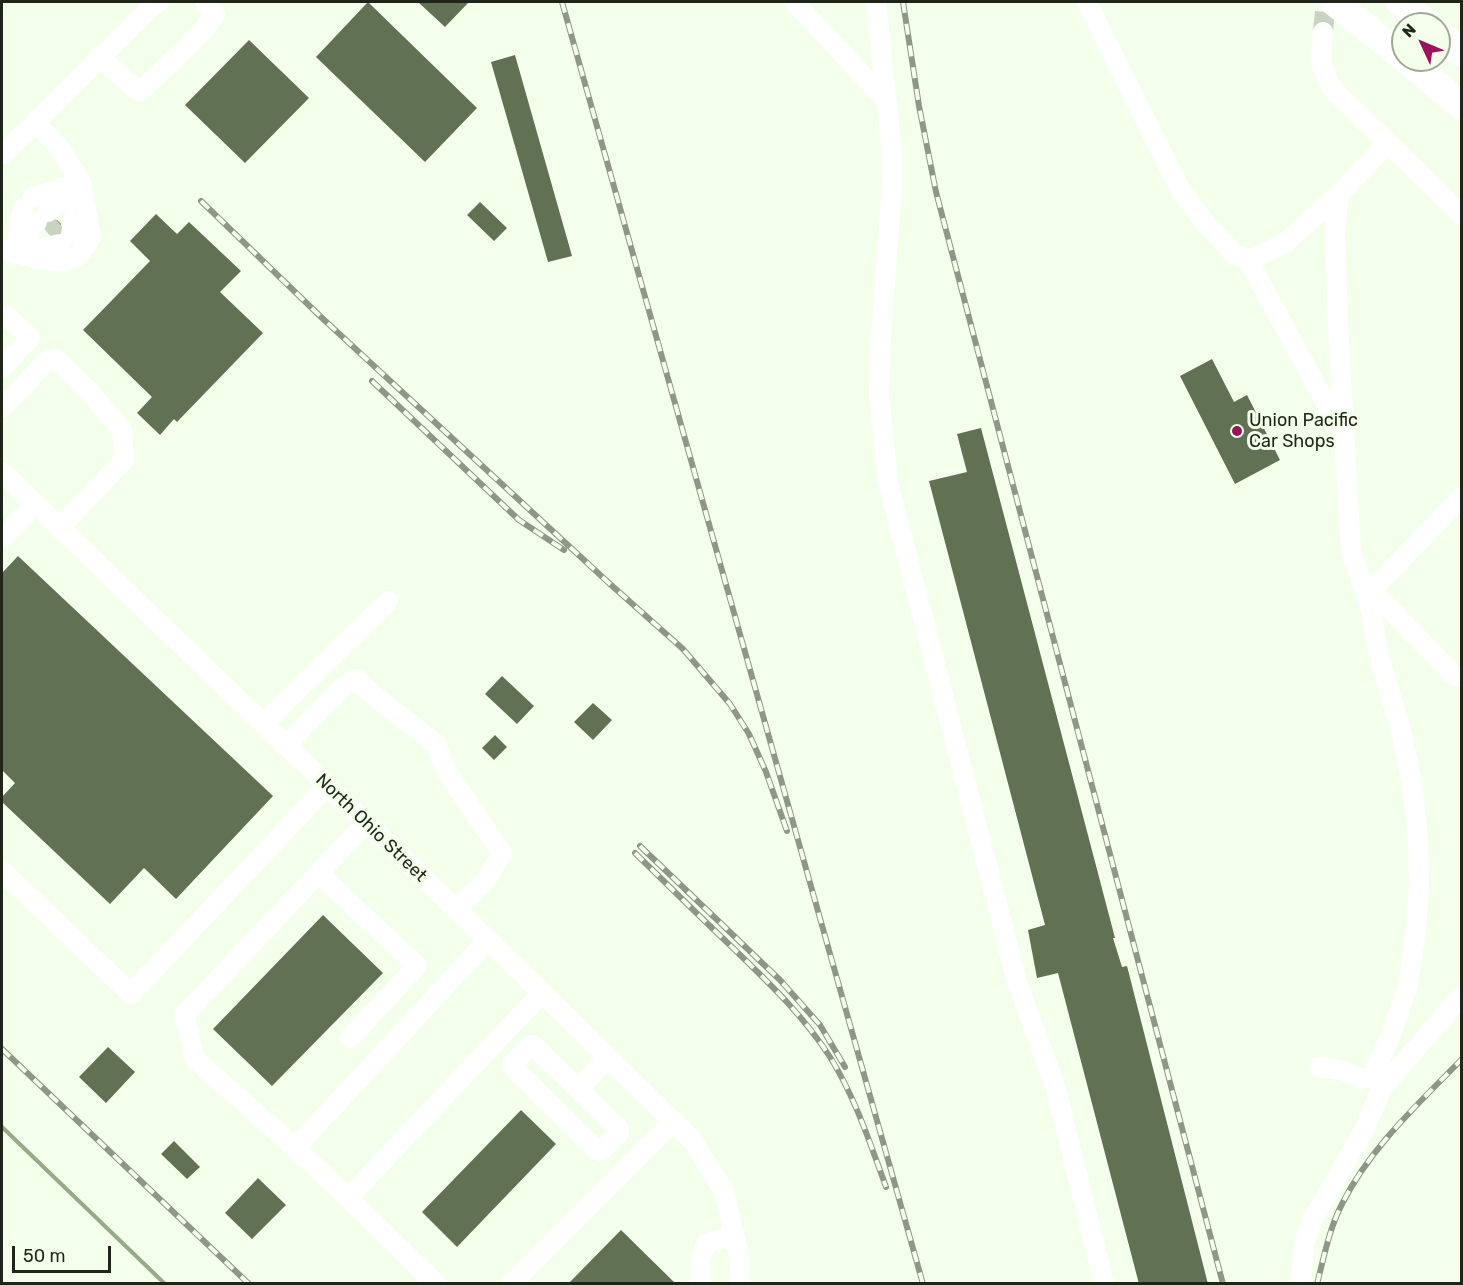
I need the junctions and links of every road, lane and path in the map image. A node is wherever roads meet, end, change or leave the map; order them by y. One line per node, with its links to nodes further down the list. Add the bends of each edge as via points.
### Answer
1 (156, 2): 11 (street)
2 (205, 2): 11 (street, via 215,15 144,88 138,90)
3 (794, 2): 13 (street)
4 (876, 2): 13 (street)
5 (1087, 2): 23 (street, via 1181,191 1234,254)
6 (1334, 2): 10 (highway)
7 (1400, 2): 8 (highway)
8 (1412, 12)
9 (1323, 32): 16 (street, via 1320,58 1325,76 1334,91)
10 (1391, 47)
11 (99, 57): 15 (street)
12 (1421, 72): 14 (highway)
13 (886, 101): 60 (street, via 892,184 879,394 888,482 1017,982 1056,1089)
14 (1461, 106)
15 (34, 122): 17 (street); 18 (street, via 59,147)
16 (1388, 143): 19 (street); 20 (street)
17 (2, 154)
18 (81, 182): 21 (street); 21 (street); 22 (street, via 92,237 86,248 61,263)
19 (1339, 194): 23 (street, via 1284,244); 28 (street, via 1335,230)
20 (1461, 215)
21 (45, 219): 22 (street); 22 (street)
22 (8, 252)
23 (1248, 260): 28 (street)
24 (8, 319): 25 (street); 26 (street, via 30,338)
25 (2, 348)
26 (2, 368)
27 (2, 408): 32 (street, via 47,361 56,359 122,430 124,460)
28 (1344, 436): 34 (street, via 1351,551)
29 (2, 472): 31 (street, North Ohio Street)
30 (1461, 497): 34 (street)
31 (35, 505): 32 (street, North Ohio Street); 33 (street)
32 (59, 528): 37 (street, North Ohio Street)
33 (2, 537)
34 (1369, 593): 36 (street); 50 (street, via 1379,657 1401,729 1412,783 1418,839 1415,938 1408,985 1375,1070)
35 (388, 601): 37 (street)
36 (1461, 678)
37 (263, 724): 38 (street, North Ohio Street)
38 (285, 746): 39 (street, North Ohio Street); 43 (street, via 342,687 357,679 436,744 446,771 502,853 486,880)
39 (327, 786): 40 (street, North Ohio Street); 41 (street, via 131,994)
40 (366, 823): 42 (street); 43 (street, North Ohio Street)
41 (2, 871)
42 (318, 873): 47 (street, via 417,966); 53 (street, via 184,1015 195,1059)
43 (456, 909): 44 (street, North Ohio Street)
44 (488, 940): 45 (street, North Ohio Street); 53 (street)
45 (542, 993): 48 (street, North Ohio Street); 54 (street)
46 (1461, 995): 50 (street)
47 (350, 1038)
48 (608, 1058): 51 (street); 52 (street, North Ohio Street)
49 (1319, 1067): 50 (street)
50 (1378, 1081): 61 (street, via 1365,1128 1312,1221 1304,1243)
51 (578, 1089): 51 (street, via 619,1129 601,1151 512,1064 534,1046)
52 (673, 1122): 55 (street, North Ohio Street, via 692,1140 725,1195); 57 (street)
53 (295, 1148): 54 (street)
54 (348, 1198): 56 (street)
55 (734, 1235): 58 (street, via 707,1243 700,1258); 59 (street, North Ohio Street, via 740,1260)
56 (436, 1284)
57 (511, 1284)
58 (701, 1284)
59 (739, 1284)
60 (1104, 1284)
61 (1301, 1284)

